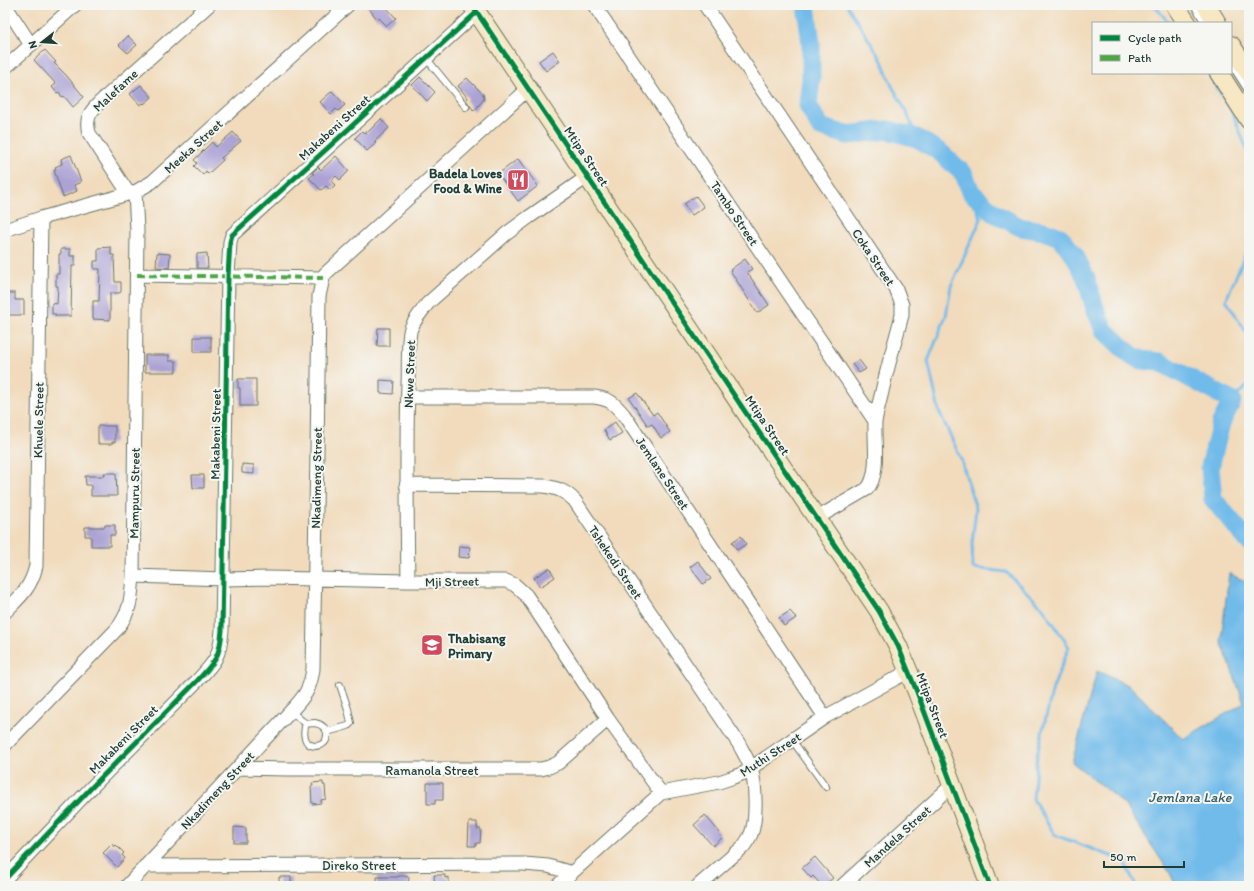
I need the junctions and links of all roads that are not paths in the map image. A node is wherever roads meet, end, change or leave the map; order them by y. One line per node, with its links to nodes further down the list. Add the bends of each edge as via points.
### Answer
1 (5, 5): 14 (street)
2 (75, 5): 14 (street)
3 (209, 5): 26 (street, Malefame, via 100,102 89,115 90,133)
4 (348, 5): 26 (street, Meeka Street, via 158,177 144,188)
5 (594, 5): 33 (street, Tambo Street)
6 (705, 5): 33 (street, Coka Street, via 900,298 902,315)
7 (1175, 5): 11 (street)
8 (1194, 5): 12 (lane)
9 (1206, 5): 13 (street)
10 (474, 9): 16 (street, Makabeni Street); 21 (street, Mtipa Street)
11 (1186, 22)
12 (1204, 22)
13 (1216, 22)
14 (31, 45): 18 (street)
15 (1232, 47): 19 (street)
16 (426, 58): 23 (lane); 30 (street, Makabeni Street, via 232,235)
17 (1232, 66): 22 (lane)
18 (5, 68)
19 (1249, 73)
20 (1220, 74): 24 (street)
21 (528, 89): 25 (street, Mtipa Street); 31 (street)
22 (1249, 92)
23 (466, 107)
24 (1249, 120)
25 (587, 178): 32 (street, Nkwe Street, via 506,234 428,303 411,329); 35 (street, Mtipa Street)
26 (132, 193): 27 (street, Meeka Street); 29 (street, Mampuru Street, via 137,230)
27 (41, 218): 28 (street, Meeka Street); 40 (street, Khuele Street, via 36,566 29,586)
28 (5, 230)
29 (137, 275): 30 (street); 36 (street, Mampuru Street)
30 (228, 276): 31 (street); 37 (street, Makabeni Street)
31 (323, 278): 38 (street, Nkadimeng Street, via 319,296)
32 (408, 397): 34 (street, Nkwe Street); 44 (street, Jemlane Street, via 594,397 614,404 624,415)
33 (875, 421): 35 (street, Coka Street, via 871,485)
34 (406, 485): 39 (street, Nkwe Street); 51 (street, Tshekedi Street, via 544,486 554,487 570,495 739,744)
35 (817, 518): 41 (street, Mtipa Street, via 879,611)
36 (134, 576): 37 (street, Mji Street); 49 (street, Mampuru Street, via 125,618 117,629)
37 (224, 579): 38 (street, Mji Street); 57 (street, Makabeni Street, via 221,645 210,667)
38 (314, 579): 39 (street, Mji Street); 43 (street, Nkadimeng Street, via 312,680 306,694)
39 (408, 581): 45 (street, Mji Street, via 498,580 515,585 526,595)
40 (5, 612)
41 (909, 671): 44 (street, Muthi Street); 52 (street, Mtipa Street)
42 (340, 685): 47 (lane, via 351,723)
43 (291, 711): 46 (lane); 50 (street, Nkadimeng Street)
44 (825, 717): 48 (street, Muthi Street)
45 (608, 719): 50 (street, Ramanola Street, via 550,768); 54 (street, Mji Street)
46 (306, 723): 47 (lane, via 317,723); 47 (lane, via 304,736 310,744 315,746 326,742)
47 (327, 732)
48 (792, 740): 51 (street, Muthi Street); 53 (lane)
49 (5, 745)
50 (238, 768): 55 (street, Nkadimeng Street)
51 (751, 768): 54 (street, Muthi Street, via 719,782); 60 (street, Tshekedi Street, via 755,793 752,833 743,847)
52 (952, 785): 61 (street, Mandela Street); 62 (street, Mtipa Street)
53 (826, 787)
54 (661, 793): 56 (street)
55 (145, 866): 56 (street, Direko Street, via 524,864 548,866); 58 (street, Nkadimeng Street)
56 (572, 873): 59 (street)
57 (5, 879)
58 (127, 886)
59 (557, 886)
60 (698, 886)
61 (842, 886)
62 (990, 886)

